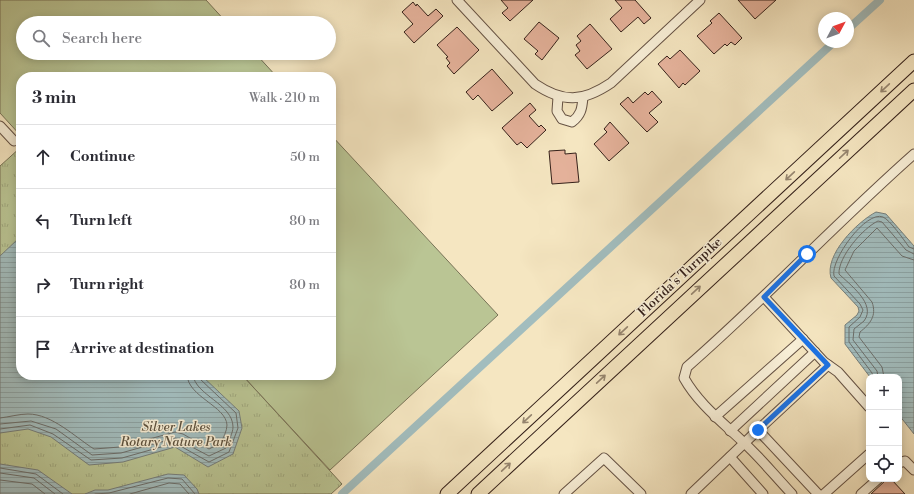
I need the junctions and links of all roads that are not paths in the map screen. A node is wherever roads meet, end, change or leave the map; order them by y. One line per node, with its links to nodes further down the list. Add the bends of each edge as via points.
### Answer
1 (457, 0): 5 (street, via 535,84)
2 (700, 0): 6 (street, via 610,83 597,92)
3 (914, 61): 24 (highway, Florida's Turnpike, one-way to 24)
4 (914, 90): 25 (highway, Florida's Turnpike, one-way to 4)
5 (558, 96): 6 (street); 6 (street, via 557,111 562,120 572,122 580,113)
6 (583, 97)
7 (0, 126): 8 (street)
8 (14, 141)
9 (914, 154): 10 (street)
10 (764, 297): 11 (street); 15 (street, via 687,367 684,378 689,387)
11 (803, 339): 12 (street); 15 (street)
12 (815, 352): 13 (street); 17 (street)
13 (828, 365): 14 (street, via 838,372); 16 (street)
14 (866, 404)
15 (715, 417): 17 (street)
16 (758, 430): 18 (street); 31 (street)
17 (730, 431): 18 (street)
18 (744, 443): 19 (street); 30 (street)
19 (730, 457): 28 (street); 29 (street)
20 (866, 457): 32 (street)
21 (902, 462): 22 (street)
22 (914, 470)
23 (875, 482): 33 (street)
24 (447, 494)
25 (478, 494)
26 (564, 494): 27 (street, via 604,458)
27 (640, 494)
28 (691, 494)
29 (762, 494)
30 (792, 494)
31 (818, 494)
32 (824, 494)
33 (861, 494)

